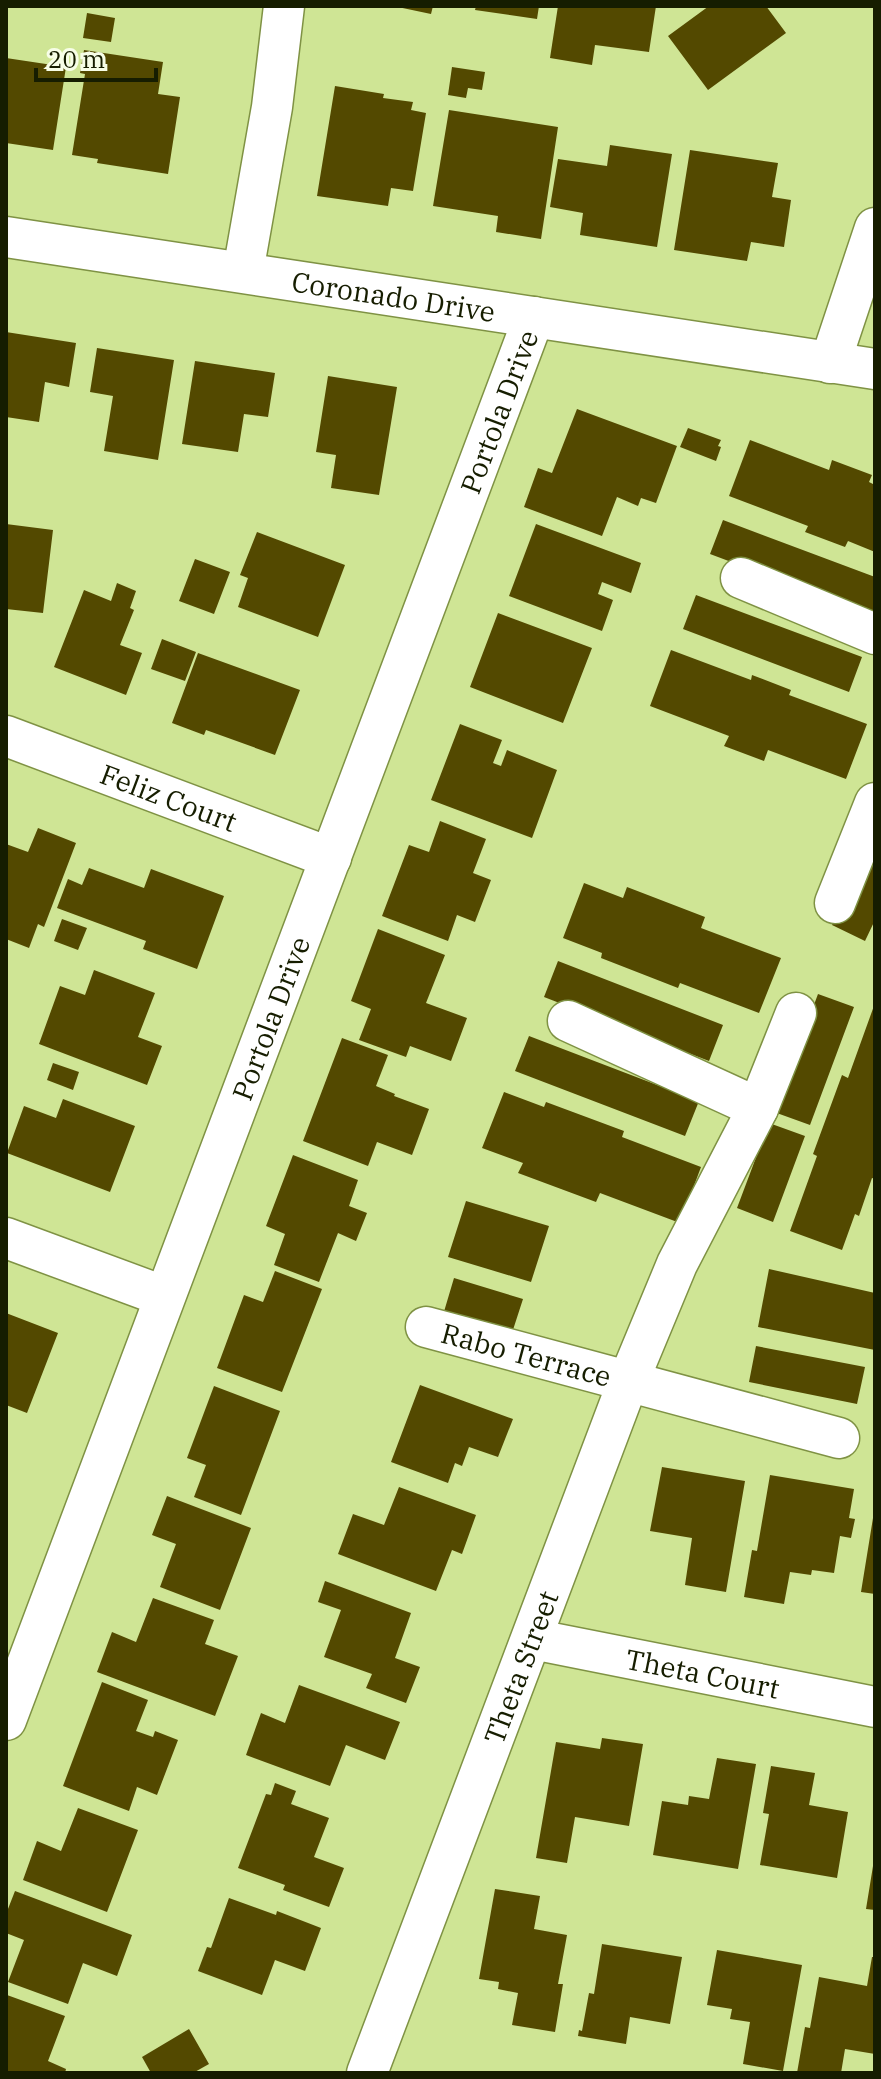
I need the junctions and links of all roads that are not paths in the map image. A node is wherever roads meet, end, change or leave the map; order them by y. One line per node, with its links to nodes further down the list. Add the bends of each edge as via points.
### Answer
1 (284, 6): 4 (street)
2 (875, 228): 6 (street)
3 (6, 237): 4 (street, Coronado Drive)
4 (243, 272): 5 (street, Coronado Drive)
5 (534, 317): 6 (street, Coronado Drive); 12 (street, Portola Drive)
6 (830, 363): 7 (street, Coronado Drive)
7 (875, 369)
8 (741, 578): 9 (street)
9 (875, 634)
10 (6, 736): 12 (street, Feliz Court)
11 (875, 803): 13 (street)
12 (331, 858): 18 (street, Portola Drive)
13 (835, 903)
14 (796, 1013): 16 (street, Theta Street)
15 (568, 1021): 16 (street)
16 (758, 1108): 20 (street, Theta Street, via 677,1264)
17 (6, 1238): 18 (street)
18 (163, 1296): 24 (street, Portola Drive)
19 (426, 1327): 20 (street, Rabo Terrace)
20 (628, 1382): 21 (street, Rabo Terrace); 22 (street, Theta Street)
21 (839, 1438)
22 (532, 1639): 23 (street, Theta Court); 25 (street, Theta Street)
23 (875, 1707)
24 (6, 1720)
25 (367, 2073)

